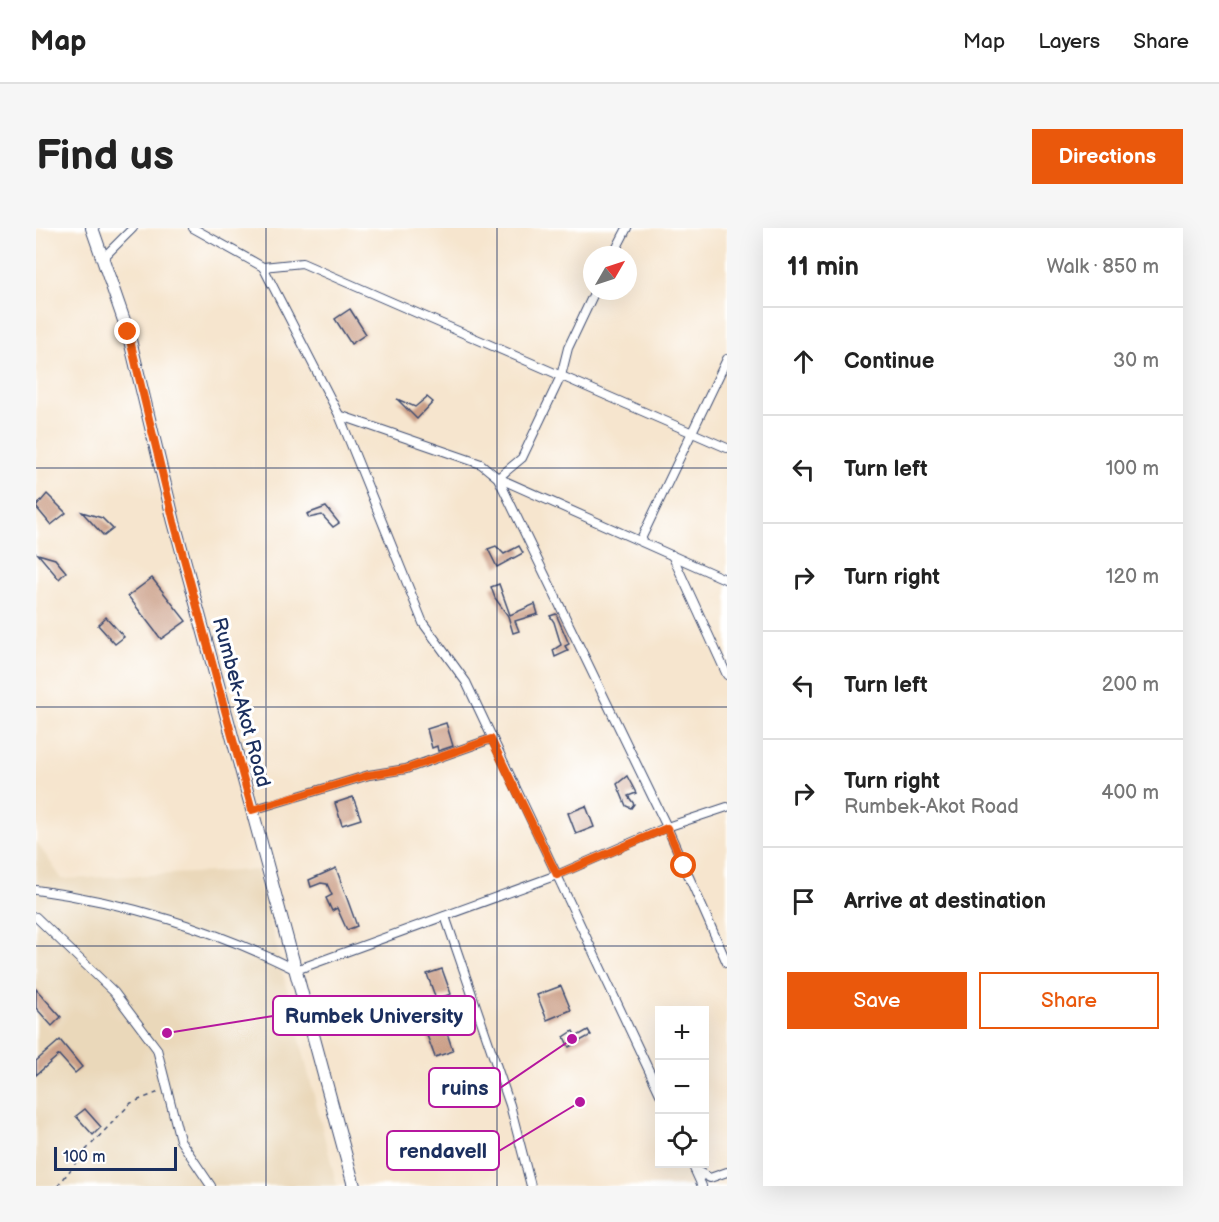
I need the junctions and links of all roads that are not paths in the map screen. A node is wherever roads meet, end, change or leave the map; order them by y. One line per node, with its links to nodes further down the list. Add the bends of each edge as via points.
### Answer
1 (92, 228): 6 (main road, Rumbek-Akot Road)
2 (133, 228): 6 (street)
3 (193, 228): 7 (street)
4 (627, 228): 5 (street)
5 (618, 246)
6 (103, 258): 21 (main road, Rumbek-Akot Road, via 128,332 174,522)
7 (263, 267): 10 (street, via 302,263); 11 (street)
8 (591, 300): 10 (street, via 568,348)
9 (727, 359): 12 (street)
10 (561, 376): 12 (street); 14 (street, via 522,458)
11 (339, 415): 14 (street, via 481,465); 19 (street, via 423,623 466,682)
12 (693, 433): 13 (street); 15 (street)
13 (727, 448)
14 (498, 478): 15 (street); 22 (street)
15 (640, 541): 16 (street)
16 (672, 555): 17 (street); 18 (street)
17 (727, 580)
18 (727, 675)
19 (491, 739): 21 (street, via 406,769 369,775); 23 (street)
20 (727, 807): 22 (street)
21 (252, 810): 28 (main road, Rumbek-Akot Road)
22 (667, 828): 23 (street); 27 (street)
23 (557, 875): 25 (street); 29 (street)
24 (36, 890): 28 (street, via 129,909 243,944)
25 (445, 916): 28 (street); 35 (street, via 510,1105)
26 (36, 917): 33 (street, via 114,992 157,1049 180,1140)
27 (727, 963)
28 (296, 970): 34 (main road, Rumbek-Akot Road)
29 (655, 1083)
30 (694, 1168): 36 (street)
31 (695, 1168): 32 (street, via 710,1178)
32 (727, 1172)
33 (211, 1186)
34 (354, 1186)
35 (531, 1186)
36 (702, 1186)

